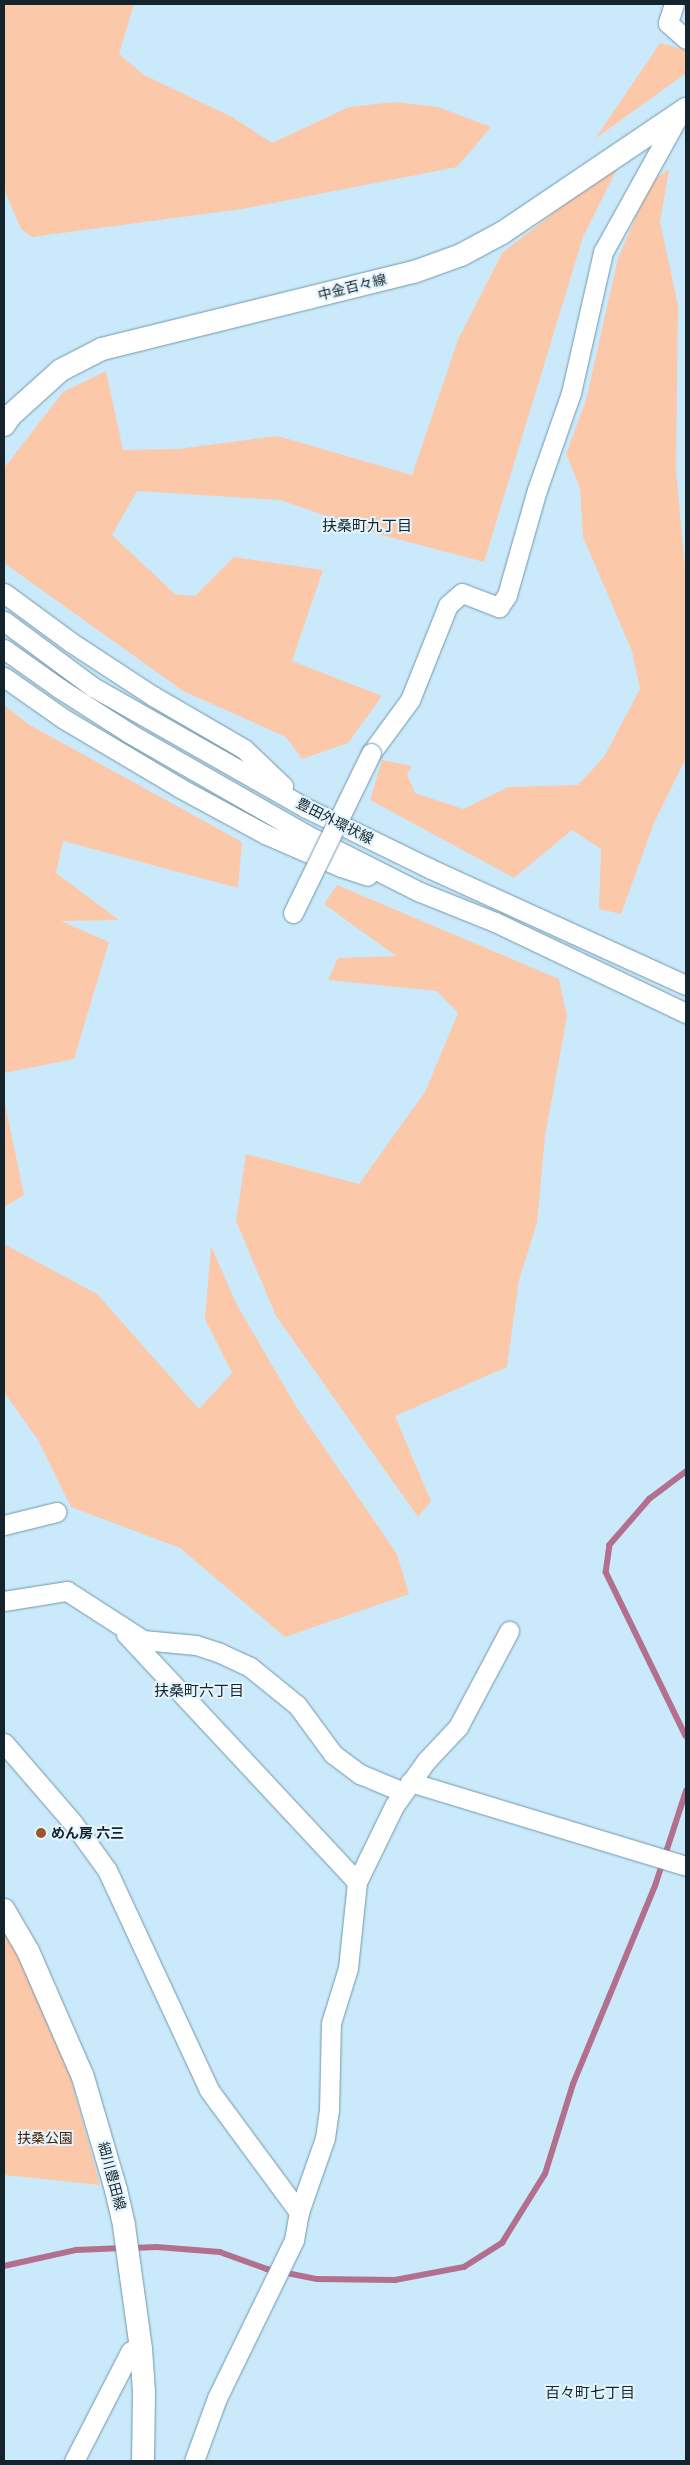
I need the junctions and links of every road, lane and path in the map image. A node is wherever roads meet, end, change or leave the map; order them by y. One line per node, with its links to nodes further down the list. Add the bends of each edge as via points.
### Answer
1 (674, 4): 2 (street, via 668,23)
2 (686, 39)
3 (683, 111): 4 (main road, 中金百々線, via 502,232 461,255 414,272 102,349 61,370); 11 (street, bridge, via 603,252 571,393 537,490 507,595 499,607 462,593 448,605 410,700 371,753)
4 (4, 425)
5 (4, 593): 9 (street, via 72,643 244,749)
6 (4, 621): 9 (street, 豊田外環状線, via 93,688)
7 (4, 649): 10 (street, 豊田外環状線, via 129,733 298,829)
8 (4, 677): 10 (street, via 64,720 265,834 341,867)
9 (306, 808): 12 (street, 豊田外環状線)
10 (420, 892): 13 (street, 豊田外環状線, via 495,922)
11 (293, 913)
12 (686, 985)
13 (686, 1013)
14 (56, 1512): 15 (street)
15 (4, 1525)
16 (4, 1601): 17 (street, via 67,1591)
17 (112, 1620): 20 (street, via 143,1640 196,1645 250,1667 298,1705 333,1754 360,1774); 22 (street)
18 (509, 1631): 20 (street, via 458,1727)
19 (4, 1744): 24 (street, via 73,1823 107,1870 209,2090)
20 (406, 1787): 21 (street); 22 (street)
21 (682, 1865)
22 (357, 1882): 24 (street, via 348,1968 331,2023 329,2111 325,2138)
23 (4, 1910): 25 (main road, 細川豊田線, via 28,1951 83,2077 124,2226)
24 (299, 2212): 28 (street, via 294,2240 217,2398)
25 (140, 2345): 26 (street, via 130,2352); 27 (main road, 細川豊田線, via 144,2392)
26 (74, 2461)
27 (143, 2461)
28 (194, 2461)

